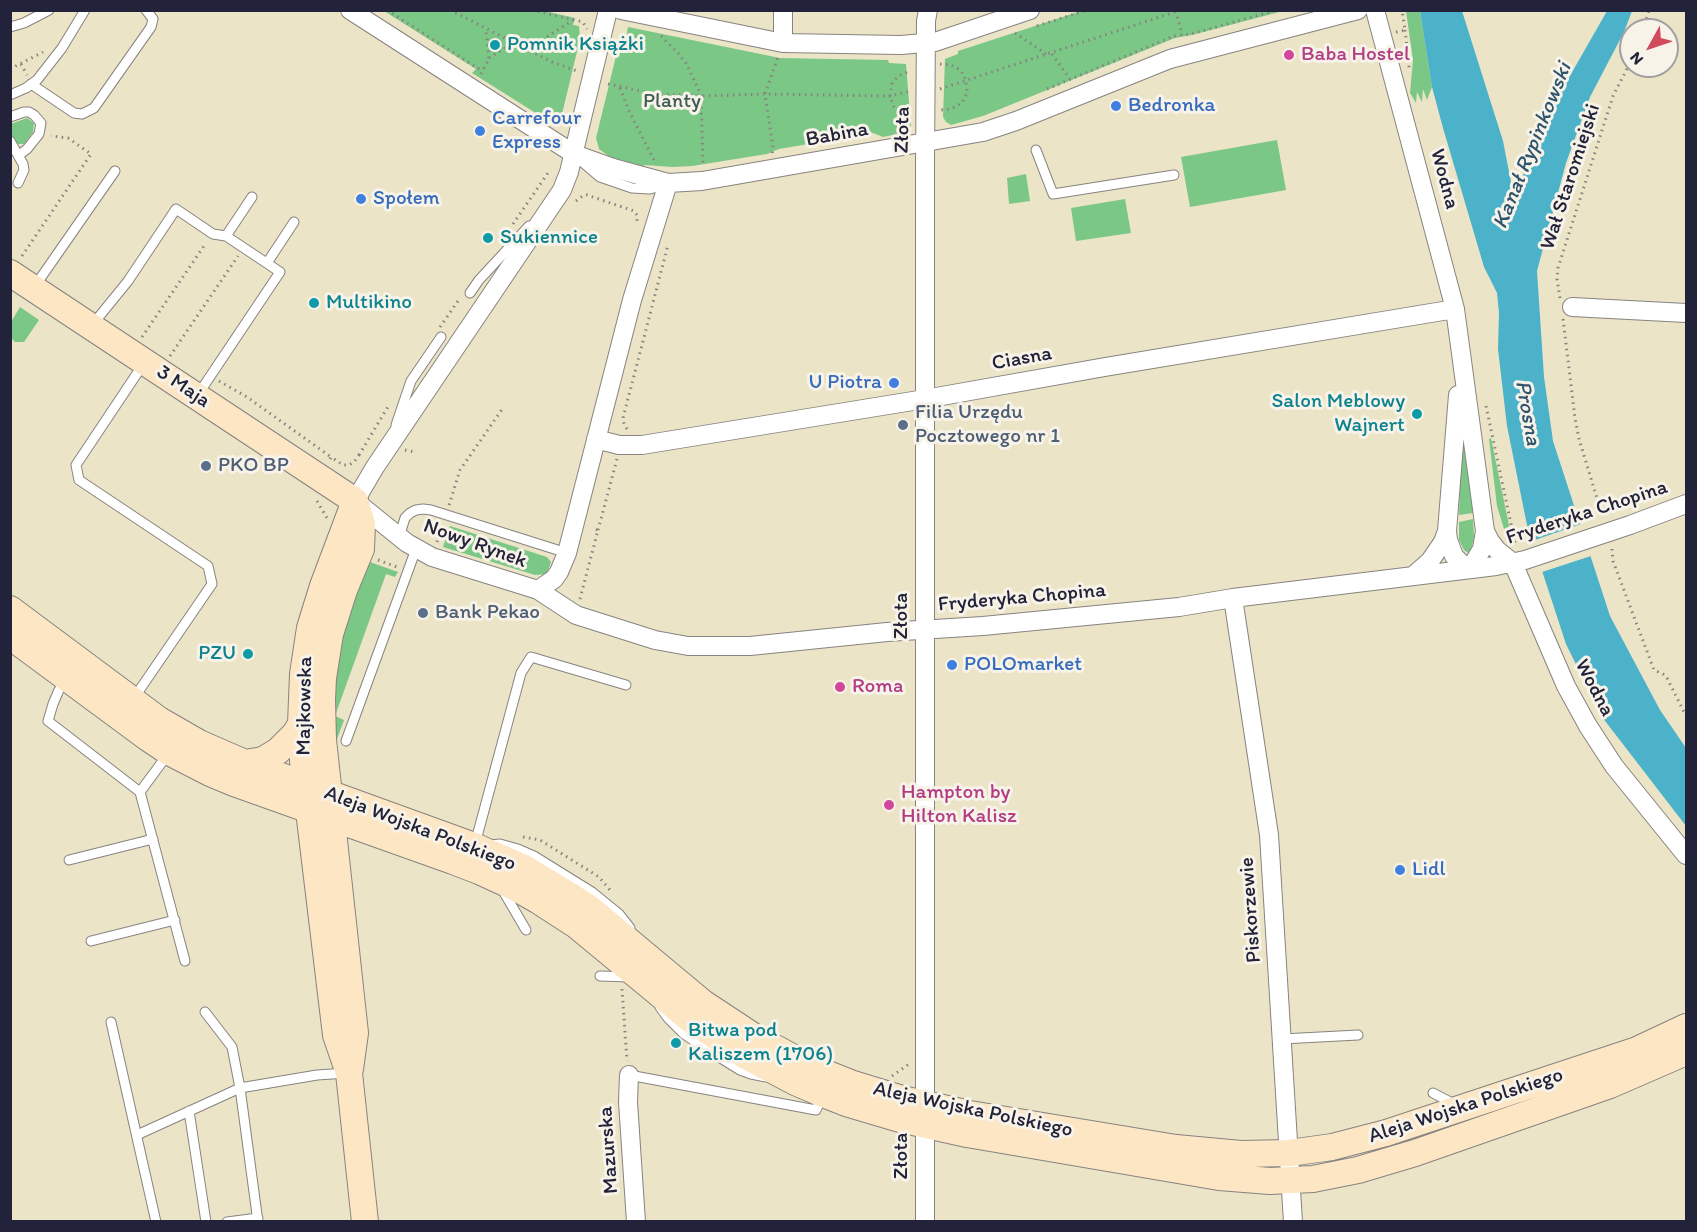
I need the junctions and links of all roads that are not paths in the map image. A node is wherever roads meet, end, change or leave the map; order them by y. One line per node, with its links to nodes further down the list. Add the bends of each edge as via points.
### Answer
1 (49, 10): 12 (lane)
2 (85, 10): 15 (lane, via 55,58)
3 (146, 10): 15 (lane, via 153,19 151,27 94,108 74,113)
4 (350, 10): 21 (street, Babina)
5 (608, 10): 21 (street)
6 (621, 10): 14 (street)
7 (783, 10): 14 (street)
8 (928, 10): 13 (street, Złota)
9 (1030, 10): 13 (street)
10 (1358, 10): 19 (street, Babina, via 1170,59 1025,124)
11 (1376, 10): 35 (street, Wodna)
12 (10, 27)
13 (927, 44): 14 (street); 19 (street, Złota)
14 (781, 49)
15 (32, 84): 16 (lane)
16 (10, 95)
17 (10, 117): 22 (lane, via 24,112 41,123 39,134)
18 (10, 141): 22 (lane)
19 (925, 143): 26 (street, Babina, via 702,181); 43 (street, Złota)
20 (1036, 150): 24 (lane, via 1053,194)
21 (574, 154): 26 (street, Babina); 28 (street)
22 (19, 155): 25 (lane, via 24,170)
23 (115, 171): 33 (lane)
24 (1174, 175)
25 (18, 183)
26 (668, 183): 44 (street, Nowy Rynek)
27 (252, 197): 30 (lane)
28 (564, 202): 34 (lane, via 514,241); 45 (street)
29 (294, 222): 31 (lane)
30 (226, 236): 31 (lane); 38 (lane, via 213,234 176,209 128,281)
31 (267, 263): 42 (lane, via 280,272)
32 (16, 265): 33 (main road, 3 Maja)
33 (33, 288): 38 (main road, 3 Maja)
34 (466, 294)
35 (1455, 309): 41 (street, Wodna); 43 (street, Ciasna)
36 (1565, 310): 37 (street)
37 (1686, 313)
38 (91, 326): 40 (main road, 3 Maja)
39 (438, 335): 45 (lane, via 411,381)
40 (143, 350): 42 (main road, 3 Maja); 64 (lane, via 76,465 79,480 208,566 212,584)
41 (1461, 360): 48 (street, Wodna); 49 (street, Wodna)
42 (197, 396): 46 (main road, 3 Maja)
43 (925, 399): 44 (street, Ciasna, via 642,445); 60 (street, Złota)
44 (596, 439): 53 (street, Nowy Rynek)
45 (390, 445): 46 (street)
46 (355, 501): 50 (street, Nowy Rynek); 52 (main road, Majkowska); 65 (main road, Majkowska, via 310,628)
47 (1686, 504): 54 (street, Fryderyka Chopina, via 1604,534)
48 (1448, 531): 55 (street, via 1454,556); 56 (street, via 1430,561)
49 (1485, 531): 54 (street, Wodna, via 1497,550); 55 (street, Wodna, via 1482,549)
50 (399, 537): 51 (street, Nowy Rynek); 52 (street, via 379,540); 53 (lane, via 405,518 423,509)
51 (416, 549): 57 (street, Nowy Rynek); 66 (lane)
52 (366, 553): 70 (main road, Majkowska, via 330,634 322,700)
53 (567, 553): 57 (street, Nowy Rynek, via 554,579)
54 (1518, 557): 55 (street, Fryderyka Chopina); 73 (street, Wodna, via 1566,687 1614,766)
55 (1467, 569): 56 (street, Fryderyka Chopina)
56 (1413, 576): 58 (street, Fryderyka Chopina)
57 (538, 590): 60 (street, Fryderyka Chopina, via 589,620 688,646 750,646)
58 (1233, 598): 60 (street, Fryderyka Chopina, via 1168,608); 86 (street, Piskorzewie, via 1269,835)
59 (10, 609): 64 (main road, Aleja Wojska Polskiego)
60 (924, 629): 95 (street, Złota)
61 (10, 636): 62 (main road, Aleja Wojska Polskiego)
62 (68, 678): 67 (main road, Aleja Wojska Polskiego); 69 (lane, via 59,690 48,721)
63 (626, 685): 72 (lane, via 531,657 520,673)
64 (133, 700): 68 (main road, Aleja Wojska Polskiego, via 180,733)
65 (301, 724): 68 (main road, via 278,751 263,760); 70 (main road, Majkowska, via 303,761)
66 (346, 741)
67 (169, 752): 69 (lane); 70 (main road, Aleja Wojska Polskiego, via 210,773)
68 (245, 763): 70 (main road, Aleja Wojska Polskiego)
69 (140, 792): 71 (lane)
70 (319, 802): 72 (main road, Aleja Wojska Polskiego); 75 (main road, Aleja Wojska Polskiego); 88 (main road, Majkowska, via 355,1033)
71 (153, 839): 74 (lane); 76 (lane)
72 (474, 846): 81 (main road, Aleja Wojska Polskiego, via 526,869 611,925)
73 (1686, 855)
74 (69, 860)
75 (496, 879): 77 (lane); 81 (main road, Aleja Wojska Polskiego, via 558,912)
76 (175, 920): 78 (lane); 79 (lane)
77 (526, 930)
78 (91, 940)
79 (185, 961)
80 (600, 976): 81 (lane)
81 (641, 976): 92 (main road, Aleja Wojska Polskiego, via 717,1039); 95 (main road, Aleja Wojska Polskiego, via 703,1003 803,1063)
82 (205, 1012): 90 (lane, via 232,1047)
83 (111, 1022): 96 (lane)
84 (1686, 1027): 93 (main road, Aleja Wojska Polskiego, via 1637,1050)
85 (1358, 1035): 86 (lane)
86 (1282, 1039): 97 (street, Piskorzewie)
87 (1686, 1052): 98 (main road, Aleja Wojska Polskiego, via 1610,1085 1397,1158 1337,1175)
88 (349, 1072): 90 (lane); 103 (main road, Majkowska)
89 (629, 1075): 92 (lane, via 816,1110); 104 (street, Mazurska)
90 (240, 1088): 94 (lane); 99 (lane)
91 (1433, 1092): 93 (lane)
92 (823, 1094): 95 (main road, Aleja Wojska Polskiego, via 865,1109)
93 (1462, 1108): 97 (main road, Aleja Wojska Polskiego, via 1364,1140)
94 (189, 1111): 96 (lane); 101 (lane)
95 (925, 1115): 97 (main road, Aleja Wojska Polskiego, via 1176,1148 1241,1154); 98 (main road, Aleja Wojska Polskiego, via 967,1134 1219,1177); 105 (street, Złota)
96 (137, 1135): 100 (lane)
97 (1289, 1153): 98 (street, Piskorzewie)
98 (1291, 1180): 106 (street, Piskorzewie)
99 (258, 1220): 102 (lane)
100 (156, 1221)
101 (206, 1221)
102 (227, 1221)
103 (365, 1221)
104 (636, 1221)
105 (925, 1221)
106 (1293, 1221)

